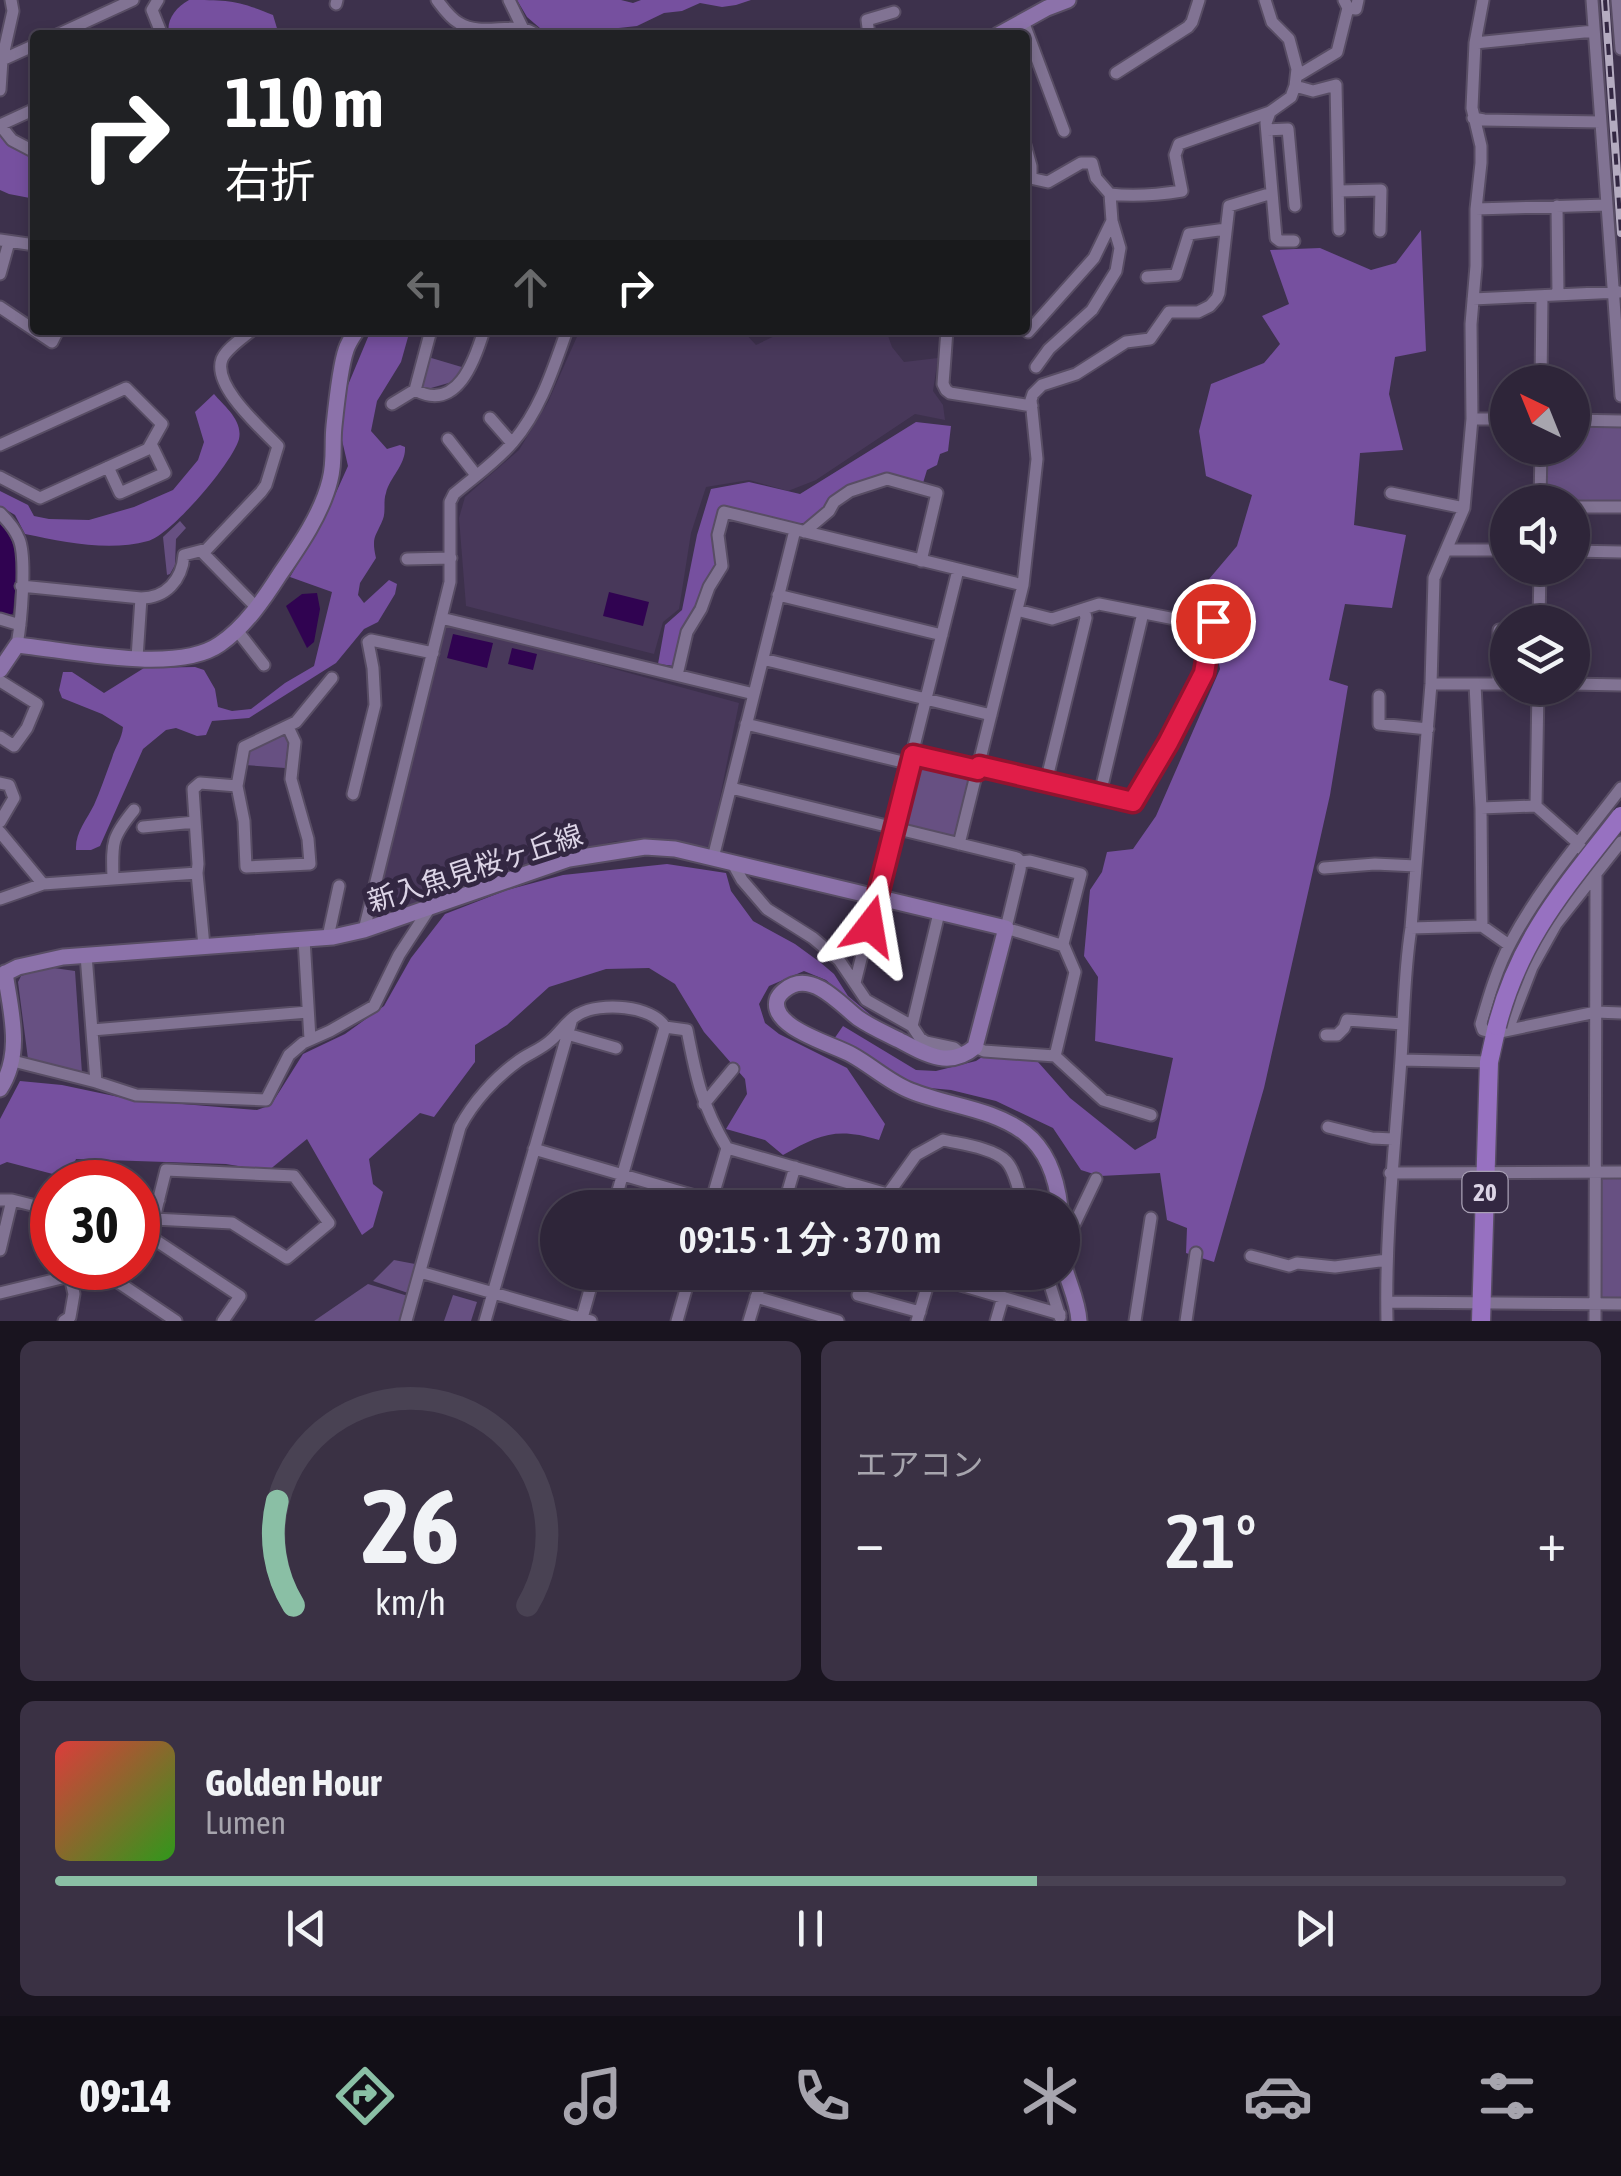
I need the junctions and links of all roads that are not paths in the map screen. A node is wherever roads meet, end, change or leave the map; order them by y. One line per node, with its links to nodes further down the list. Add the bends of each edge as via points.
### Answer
1 (11, 0): 28 (street)
2 (133, 0): 16 (street)
3 (158, 0): 17 (street, via 152,10)
4 (436, 0): 18 (street)
5 (508, 0): 19 (street)
6 (1068, 0): 13 (street)
7 (1199, 0): 29 (street, via 1188,27)
8 (1266, 0): 30 (street, via 1272,22 1288,39)
9 (1482, 0): 25 (street)
10 (1592, 0): 23 (street)
11 (1617, 0): 27 (street)
12 (1350, 2): 30 (street, via 1337,52)
13 (1045, 4): 15 (street)
14 (894, 12): 20 (street, via 867,20)
15 (1023, 21): 21 (street); 22 (street)
16 (68, 30)
17 (160, 30)
18 (470, 30)
19 (528, 30)
20 (868, 30)
21 (1007, 30)
22 (1026, 30)
23 (1594, 32): 25 (street); 35 (street)
24 (1030, 40): 38 (street)
25 (1474, 43): 34 (street)
26 (30, 47): 28 (street)
27 (1621, 49)
28 (2, 60): 31 (street)
29 (1116, 74)
30 (1296, 81): 33 (street, via 1291,96); 41 (street, via 1313,90 1336,86)
31 (0, 90)
32 (30, 111): 36 (street)
33 (1270, 112): 37 (street); 43 (street, via 1179,144 1182,191)
34 (1473, 118): 35 (street); 47 (street, via 1481,146)
35 (1601, 122): 44 (street)
36 (0, 125): 39 (street)
37 (1266, 130): 42 (street); 45 (street, via 1288,129)
38 (1064, 131)
39 (30, 149)
40 (1030, 179): 43 (street, via 1048,182 1092,163)
41 (1340, 191): 50 (street); 51 (street, via 1382,190)
42 (1272, 193): 49 (street, via 1229,206); 53 (street, via 1276,238)
43 (1110, 194): 48 (street)
44 (1607, 205): 46 (street); 57 (street)
45 (1295, 206)
46 (1557, 206): 47 (street); 59 (street)
47 (1476, 208): 60 (street)
48 (1112, 222): 63 (street, via 1094,258); 71 (street, via 1120,248 1116,271 1092,310)
49 (1226, 229): 56 (street, via 1188,234 1176,275); 75 (street, via 1219,293 1210,306 1168,312 1150,339 1126,342 1076,374 1042,385)
50 (1339, 230)
51 (1380, 231)
52 (5, 241): 54 (street); 55 (street)
53 (1294, 241)
54 (30, 244)
55 (0, 274)
56 (1148, 277)
57 (1617, 292): 59 (street); 73 (street)
58 (1542, 296): 59 (street); 60 (street); 70 (street)
59 (1558, 296)
60 (1474, 300): 77 (street)
61 (0, 306): 62 (street)
62 (30, 327)
63 (1030, 330)
64 (246, 335): 97 (street, via 224,355 223,383 278,446 266,485)
65 (354, 335): 107 (street, via 346,350 322,503)
66 (430, 335): 72 (street)
67 (482, 335): 72 (street, via 472,367 457,385 434,396)
68 (565, 335): 83 (street, via 543,396)
69 (947, 335): 75 (street, via 946,390)
70 (1541, 365)
71 (1036, 368)
72 (414, 390): 74 (street)
73 (1621, 396)
74 (392, 404)
75 (1032, 406): 104 (street, via 1037,458)
76 (490, 418): 83 (street)
77 (1472, 419): 78 (street); 89 (street)
78 (1490, 419)
79 (1590, 420): 80 (street)
80 (1621, 421)
81 (448, 440): 86 (street)
82 (151, 444): 84 (street, via 162,424 126,388); 85 (street); 85 (street, via 165,473 120,493)
83 (512, 444): 86 (street)
84 (0, 445)
85 (108, 467): 87 (street, via 40,498)
86 (476, 475): 99 (street, via 450,502)
87 (0, 477)
88 (1391, 492): 89 (street)
89 (1464, 508): 94 (street)
90 (1590, 508): 91 (street)
91 (1621, 508)
92 (0, 513): 103 (street, via 20,540)
93 (799, 531): 101 (street); 101 (street, via 850,491 887,478 937,492); 105 (street); 122 (street, via 724,512 718,535 722,566 686,632)
94 (1447, 550): 95 (street); 125 (street, via 1434,578)
95 (1490, 550)
96 (1590, 551): 98 (street)
97 (201, 552): 106 (street, via 184,555 180,575 156,598); 107 (street)
98 (1621, 552)
99 (451, 558): 100 (street); 111 (street)
100 (406, 559)
101 (921, 560): 102 (street)
102 (958, 570): 104 (street); 115 (street)
103 (21, 586): 106 (street); 113 (street)
104 (1023, 586): 109 (street)
105 (778, 596): 115 (street); 119 (street)
106 (141, 598): 118 (street)
107 (256, 607): 114 (street)
108 (1084, 609): 109 (street, via 1052,620); 110 (street, via 1099,604); 141 (street)
109 (1017, 610): 134 (street)
110 (1143, 612): 147 (street); 147 (street, via 1213,621 1204,673 1133,802)
111 (441, 618): 117 (street); 122 (street)
112 (0, 619): 113 (street)
113 (20, 625): 116 (street)
114 (236, 629): 118 (street, via 204,653); 120 (street)
115 (942, 634): 132 (street)
116 (17, 645): 118 (street); 121 (street)
117 (433, 653): 146 (street, via 368,642 375,704); 177 (street)
118 (137, 658)
119 (762, 659): 130 (street); 132 (street)
120 (264, 665)
121 (0, 670)
122 (676, 675): 130 (street)
123 (332, 678): 136 (street)
124 (0, 680): 138 (street, via 36,704 14,746)
125 (1431, 684): 126 (street); 137 (street)
126 (1476, 684): 127 (street); 149 (street)
127 (1490, 684)
128 (1590, 684): 129 (street)
129 (1621, 684)
130 (754, 694): 135 (street)
131 (1379, 696): 137 (street, via 1379,724)
132 (926, 699): 134 (street); 139 (street)
133 (1538, 705): 148 (street)
134 (992, 714): 140 (street)
135 (746, 724): 139 (street); 144 (street)
136 (288, 727): 143 (street, via 246,745); 143 (street, via 295,742 291,779 310,864 246,867)
137 (1428, 728): 163 (street)
138 (0, 737)
139 (912, 760): 140 (street); 155 (street)
140 (978, 768): 141 (street); 158 (street)
141 (1046, 782): 147 (street)
142 (0, 783): 152 (street, via 14,798)
143 (238, 786): 153 (street, via 200,783 193,789)
144 (730, 788): 155 (street); 160 (street)
145 (1621, 788): 159 (street)
146 (352, 794)
147 (1100, 794)
148 (1536, 806): 149 (street); 159 (street)
149 (1481, 808): 174 (street)
150 (134, 810): 167 (street, via 112,847)
151 (1621, 816): 194 (main road, 20, bridge, via 1530,939)
152 (0, 822)
153 (195, 822): 154 (street); 165 (street)
154 (143, 827)
155 (895, 829): 158 (street); 170 (street)
156 (0, 832): 168 (street)
157 (1621, 842): 166 (street)
158 (960, 844): 162 (street)
159 (1579, 844): 166 (street); 180 (street)
160 (713, 858): 161 (street, 新入魚見桜ヶ丘線); 172 (street, 新入魚見桜ヶ丘線, via 644,847 569,858)
161 (732, 862): 170 (street, 新入魚見桜ヶ丘線); 185 (street, via 767,909 822,945)
162 (1021, 862): 175 (street); 182 (street, via 1081,874)
163 (1416, 866): 164 (street); 176 (street)
164 (1324, 868)
165 (197, 872): 167 (street); 181 (street)
166 (1596, 872): 187 (street); 194 (street, via 1544,944 1510,1024)
167 (113, 879): 168 (street)
168 (44, 884): 171 (street)
169 (340, 886): 178 (street)
170 (876, 898): 173 (street, 新入魚見桜ヶ丘線); 185 (street)
171 (0, 899)
172 (431, 906): 177 (street, 新入魚見桜ヶ丘線); 197 (street, via 374,1006)
173 (940, 913): 175 (street, 新入魚見桜ヶ丘線); 191 (street)
174 (1482, 926): 176 (street); 180 (street)
175 (1006, 928): 182 (street); 199 (street)
176 (1411, 928): 190 (street)
177 (364, 930): 178 (street, 新入魚見桜ヶ丘線)
178 (328, 938): 179 (street, 新入魚見桜ヶ丘線)
179 (304, 939): 181 (street, 新入魚見桜ヶ丘線); 186 (street)
180 (1510, 945): 194 (street, via 1481,1024)
181 (204, 946): 183 (street, 新入魚見桜ヶ丘線)
182 (1064, 946): 200 (street, via 1075,972)
183 (86, 955): 184 (street, 新入魚見桜ヶ丘線); 193 (street)
184 (2, 970): 202 (street)
185 (855, 983): 191 (street, via 866,1000)
186 (308, 1012): 193 (street); 197 (street)
187 (1596, 1012): 188 (street); 194 (street); 215 (street)
188 (1621, 1013)
189 (571, 1020): 192 (street, via 611,1006 648,1013); 195 (street); 238 (street, via 498,1078 466,1116)
190 (1402, 1024): 196 (street, via 1347,1020 1337,1035); 201 (street)
191 (912, 1026): 199 (street, via 926,1042)
192 (665, 1027): 207 (street, via 687,1030); 218 (street)
193 (92, 1030): 205 (street)
194 (1496, 1030): 203 (main road, 20)
195 (567, 1034): 198 (street); 212 (street)
196 (1326, 1035)
197 (310, 1039): 205 (street, via 289,1055 266,1100 136,1094)
198 (616, 1048)
199 (968, 1051): 200 (street); 227 (street, via 944,1060 930,1057 806,982 790,985 777,1000 791,1027 846,1051 904,1088 1002,1119 1025,1134 1046,1159)
200 (1055, 1056): 208 (street, via 1102,1100)
201 (1401, 1060): 203 (street); 210 (street)
202 (13, 1061): 205 (street); 206 (street)
203 (1490, 1062): 214 (main road, 20)
204 (734, 1069): 207 (street)
205 (96, 1082)
206 (0, 1089)
207 (704, 1104): 211 (street)
208 (1150, 1114)
209 (1328, 1127): 210 (street)
210 (1393, 1140): 217 (street)
211 (727, 1148): 213 (street); 222 (street)
212 (534, 1150): 218 (street); 250 (street)
213 (794, 1168): 223 (street); 224 (street)
214 (1486, 1172): 215 (street); 217 (street); 257 (main road, 20)
215 (1596, 1172): 216 (street); 255 (street)
216 (1621, 1172)
217 (1390, 1173): 237 (street)
218 (623, 1175): 220 (street); 221 (street)
219 (1096, 1179): 230 (street)
220 (619, 1190)
221 (669, 1190)
222 (715, 1190)
223 (788, 1190)
224 (874, 1190)
225 (891, 1190): 226 (street, via 916,1154 943,1140 1004,1158)
226 (1018, 1190)
227 (1057, 1190)
228 (160, 1192): 232 (street, via 166,1170 294,1176 330,1222 286,1258 232,1223)
229 (6, 1200): 234 (street)
230 (1080, 1213)
231 (1151, 1218): 271 (street)
232 (160, 1219)
233 (160, 1247): 263 (street, via 240,1296)
234 (0, 1250)
235 (1196, 1254): 272 (street)
236 (1251, 1256): 237 (street, via 1288,1266)
237 (1388, 1260): 254 (street)
238 (420, 1272): 250 (street); 264 (street)
239 (30, 1282): 249 (street)
240 (73, 1290): 260 (street)
241 (130, 1290): 262 (street)
242 (592, 1290): 261 (street)
243 (686, 1290): 266 (street)
244 (758, 1290): 252 (street)
245 (926, 1290): 258 (street)
246 (984, 1290): 253 (street)
247 (1051, 1290): 259 (street)
248 (1072, 1290): 270 (street)
249 (0, 1292)
250 (493, 1294): 261 (street); 265 (street)
251 (858, 1295): 258 (street)
252 (756, 1297): 267 (street); 268 (street)
253 (1002, 1298): 259 (street); 269 (street)
254 (1386, 1302): 257 (street); 273 (street)
255 (1596, 1304): 256 (street); 257 (street); 274 (street)
256 (1621, 1304)
257 (1481, 1312)
258 (918, 1316)
259 (1060, 1318)
260 (70, 1320)
261 (586, 1320)
262 (176, 1321)
263 (223, 1321)
264 (406, 1321)
265 (485, 1321)
266 (677, 1321)
267 (749, 1321)
268 (838, 1321)
269 (996, 1321)
270 (1079, 1321)
271 (1136, 1321)
272 (1186, 1321)
273 (1387, 1321)
274 (1595, 1321)

